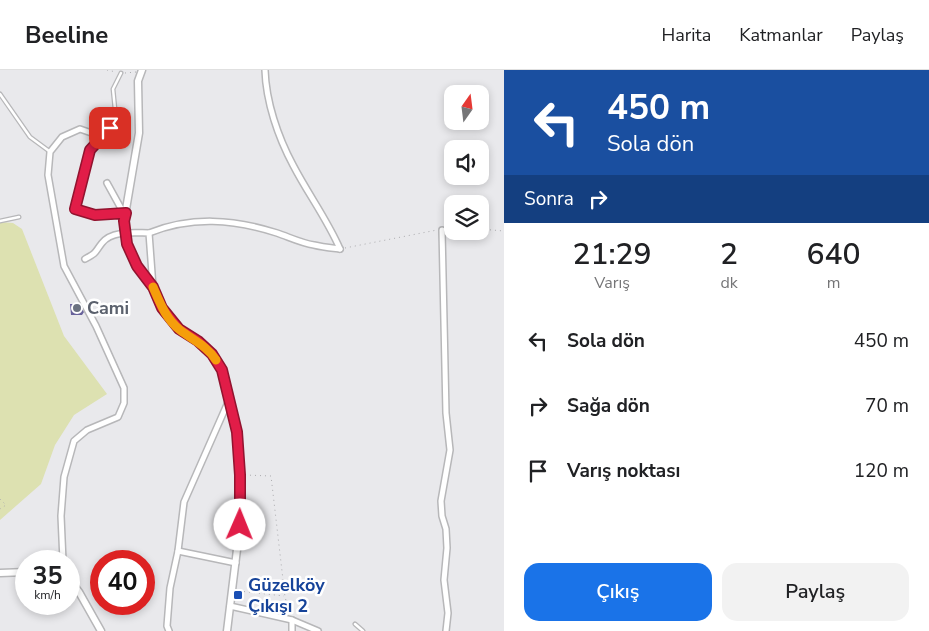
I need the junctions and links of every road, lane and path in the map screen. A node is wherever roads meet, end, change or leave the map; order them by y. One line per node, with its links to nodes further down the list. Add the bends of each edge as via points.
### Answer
1 (142, 70): 8 (street, via 138,81 139,134)
2 (265, 70): 16 (street, via 273,115 292,164 332,229)
3 (121, 73): 5 (lane, via 113,89 115,109 112,125)
4 (0, 94): 6 (lane, via 30,137)
5 (102, 137): 6 (street, via 80,129 62,137); 8 (street, via 90,150 75,209 95,215)
6 (50, 152): 23 (street, via 48,175 64,266 116,366 124,388 124,403 118,417 87,430 74,441 64,477)
7 (107, 183): 8 (street)
8 (124, 213): 14 (street)
9 (19, 216): 10 (lane)
10 (0, 221)
11 (442, 230): 16 (path); 40 (street, via 450,450 441,501 446,530)
12 (489, 230): 13 (path)
13 (504, 231)
14 (126, 234): 15 (street); 17 (street, via 114,235 103,241 97,252); 18 (street, via 137,266)
15 (149, 234): 16 (street, via 168,226 214,220); 18 (street)
16 (340, 249)
17 (85, 259)
18 (153, 287): 19 (street, via 162,308 179,329 212,354 222,370)
19 (229, 400): 20 (street, via 237,432); 24 (street, via 184,502)
20 (240, 475): 25 (street); 30 (path, via 271,476)
21 (0, 499): 22 (path, via 6,505)
22 (0, 509)
23 (62, 550)
24 (178, 551): 25 (street); 35 (street, via 170,588)
25 (236, 563): 28 (street)
26 (15, 572): 27 (street)
27 (0, 573)
28 (232, 590): 30 (path); 31 (street)
29 (80, 594): 34 (street)
30 (285, 596): 32 (path)
31 (230, 606): 32 (street); 36 (street)
32 (292, 620): 37 (street); 38 (street)
33 (355, 624): 39 (lane)
34 (101, 631)
35 (169, 631)
36 (227, 631)
37 (292, 631)
38 (318, 631)
39 (364, 631)
40 (446, 631)

